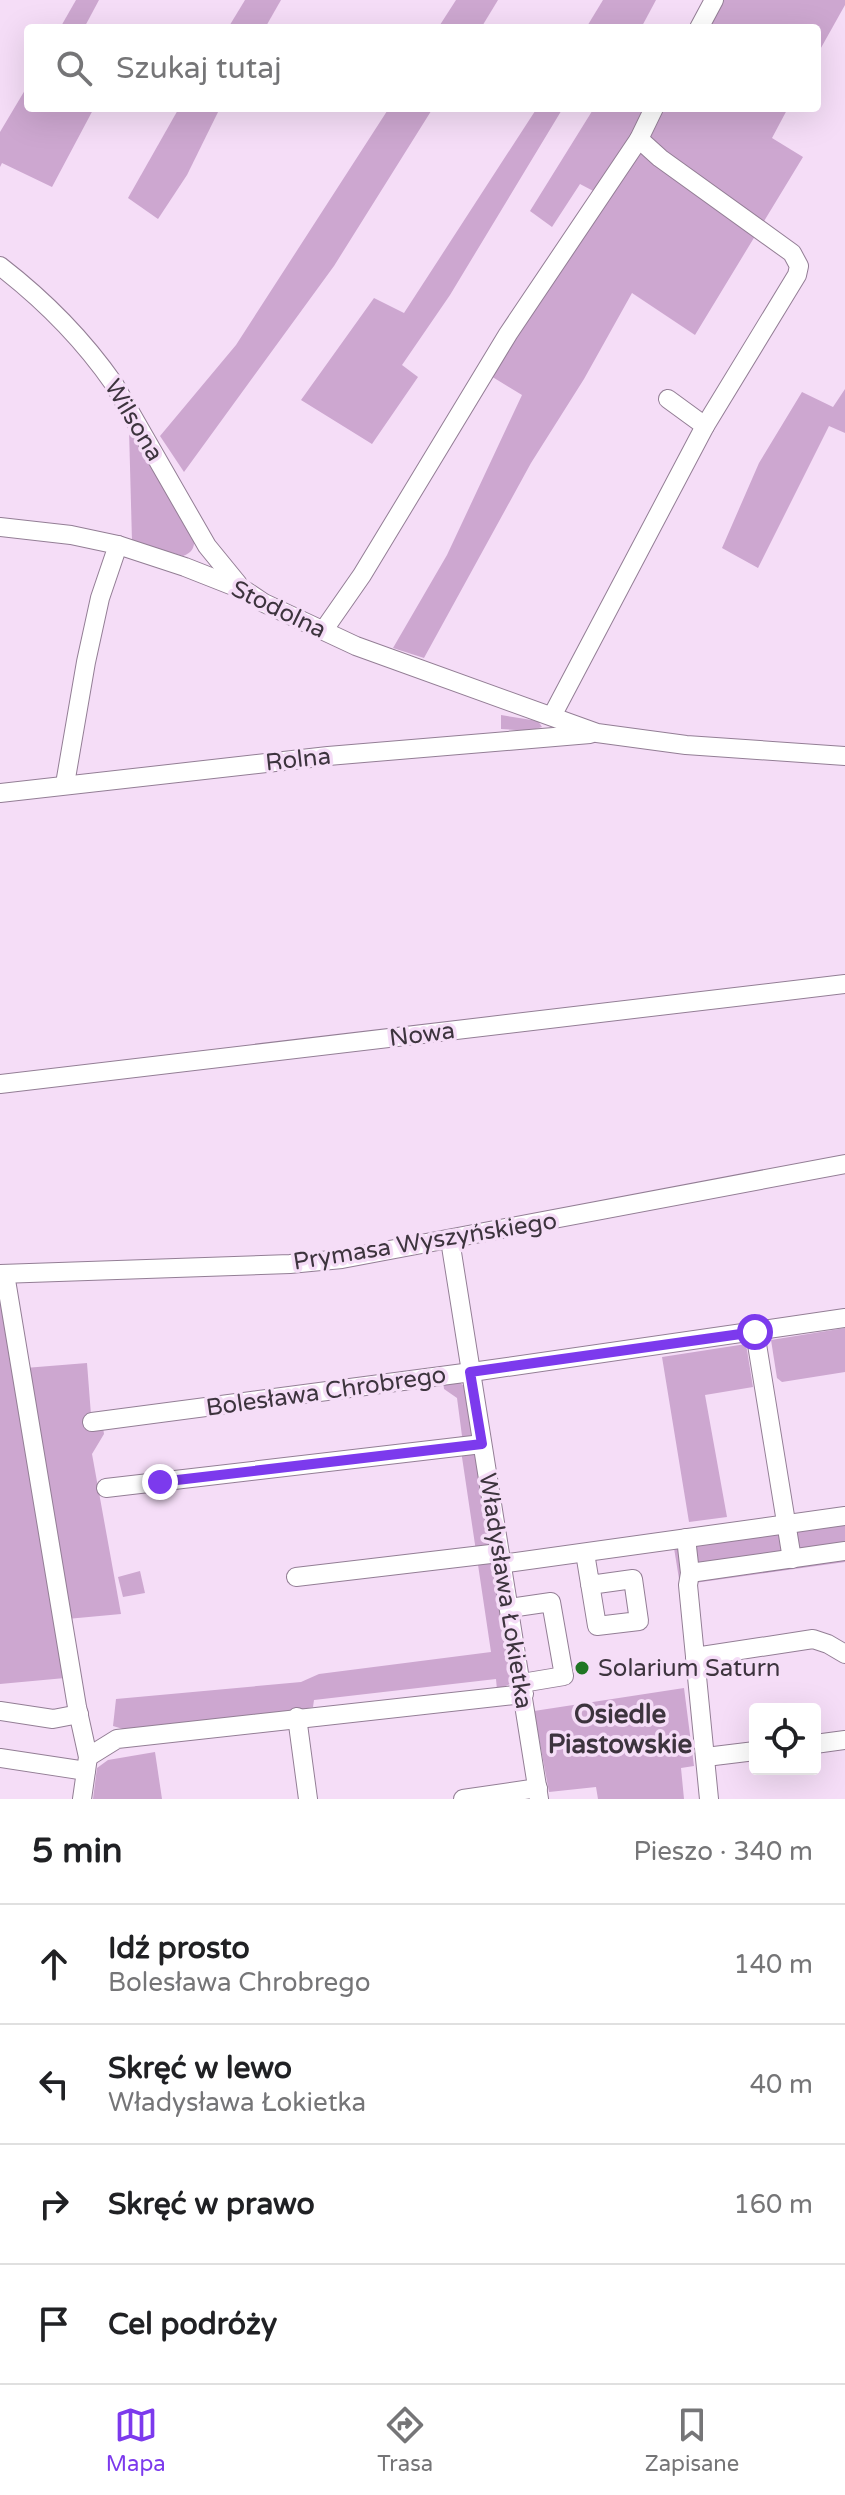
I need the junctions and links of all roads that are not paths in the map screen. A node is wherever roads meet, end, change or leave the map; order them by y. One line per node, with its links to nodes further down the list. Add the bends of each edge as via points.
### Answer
1 (714, 0): 2 (street)
2 (701, 24)
3 (652, 112): 4 (street)
4 (639, 139): 7 (street, via 792,253 799,266); 13 (street, via 516,322)
5 (0, 266): 10 (street, Wilsona, via 60,318 98,361)
6 (668, 399): 7 (street)
7 (705, 426): 14 (street)
8 (0, 527): 9 (street, Stodolna)
9 (118, 545): 11 (street, Stodolna); 17 (street, via 100,598)
10 (207, 546): 11 (street); 12 (street, Wilsona)
11 (185, 567): 12 (street, Stodolna)
12 (246, 591): 13 (street, Stodolna)
13 (323, 631): 14 (street, Stodolna)
14 (552, 716): 15 (street, Stodolna)
15 (597, 733): 16 (street, Stodolna); 17 (street, Rolna)
16 (845, 756)
17 (65, 784): 18 (street, Rolna)
18 (0, 793)
19 (845, 984): 20 (street, Nowa)
20 (0, 1084)
21 (845, 1164): 22 (street, Prymasa Wyszyńskiego)
22 (450, 1240): 23 (street, Prymasa Wyszyńskiego, via 290,1264); 26 (street, Władysława Łokietka)
23 (3, 1274): 45 (street)
24 (845, 1318): 25 (street, Bolesława Chrobrego)
25 (755, 1332): 26 (street, Bolesława Chrobrego); 31 (street)
26 (470, 1372): 27 (street, Bolesława Chrobrego); 28 (street, Władysława Łokietka)
27 (92, 1422)
28 (482, 1444): 29 (street); 35 (street, Władysława Łokietka)
29 (106, 1488)
30 (845, 1516): 31 (street)
31 (786, 1524): 32 (street); 36 (street)
32 (686, 1538): 34 (street); 37 (street)
33 (845, 1551): 36 (street)
34 (585, 1553): 35 (street); 39 (street)
35 (500, 1559): 38 (street); 40 (street, Władysława Łokietka)
36 (792, 1559): 37 (street)
37 (690, 1573): 42 (street)
38 (296, 1577)
39 (590, 1585)
40 (510, 1608): 43 (street, Władysława Łokietka); 43 (street, via 551,1602 564,1676)
41 (845, 1654): 42 (street, via 813,1639)
42 (695, 1657): 50 (street)
43 (523, 1688): 46 (street); 53 (street, Władysława Łokietka)
44 (0, 1711): 45 (street, via 53,1719)
45 (79, 1714): 52 (street)
46 (297, 1717): 52 (street, via 117,1739); 55 (street)
47 (845, 1740): 48 (street)
48 (821, 1743)
49 (749, 1752): 50 (street)
50 (706, 1757): 57 (street)
51 (0, 1758): 52 (street)
52 (87, 1764): 54 (street)
53 (538, 1793): 56 (street)
54 (82, 1799)
55 (308, 1799)
56 (463, 1799)
57 (709, 1799)

